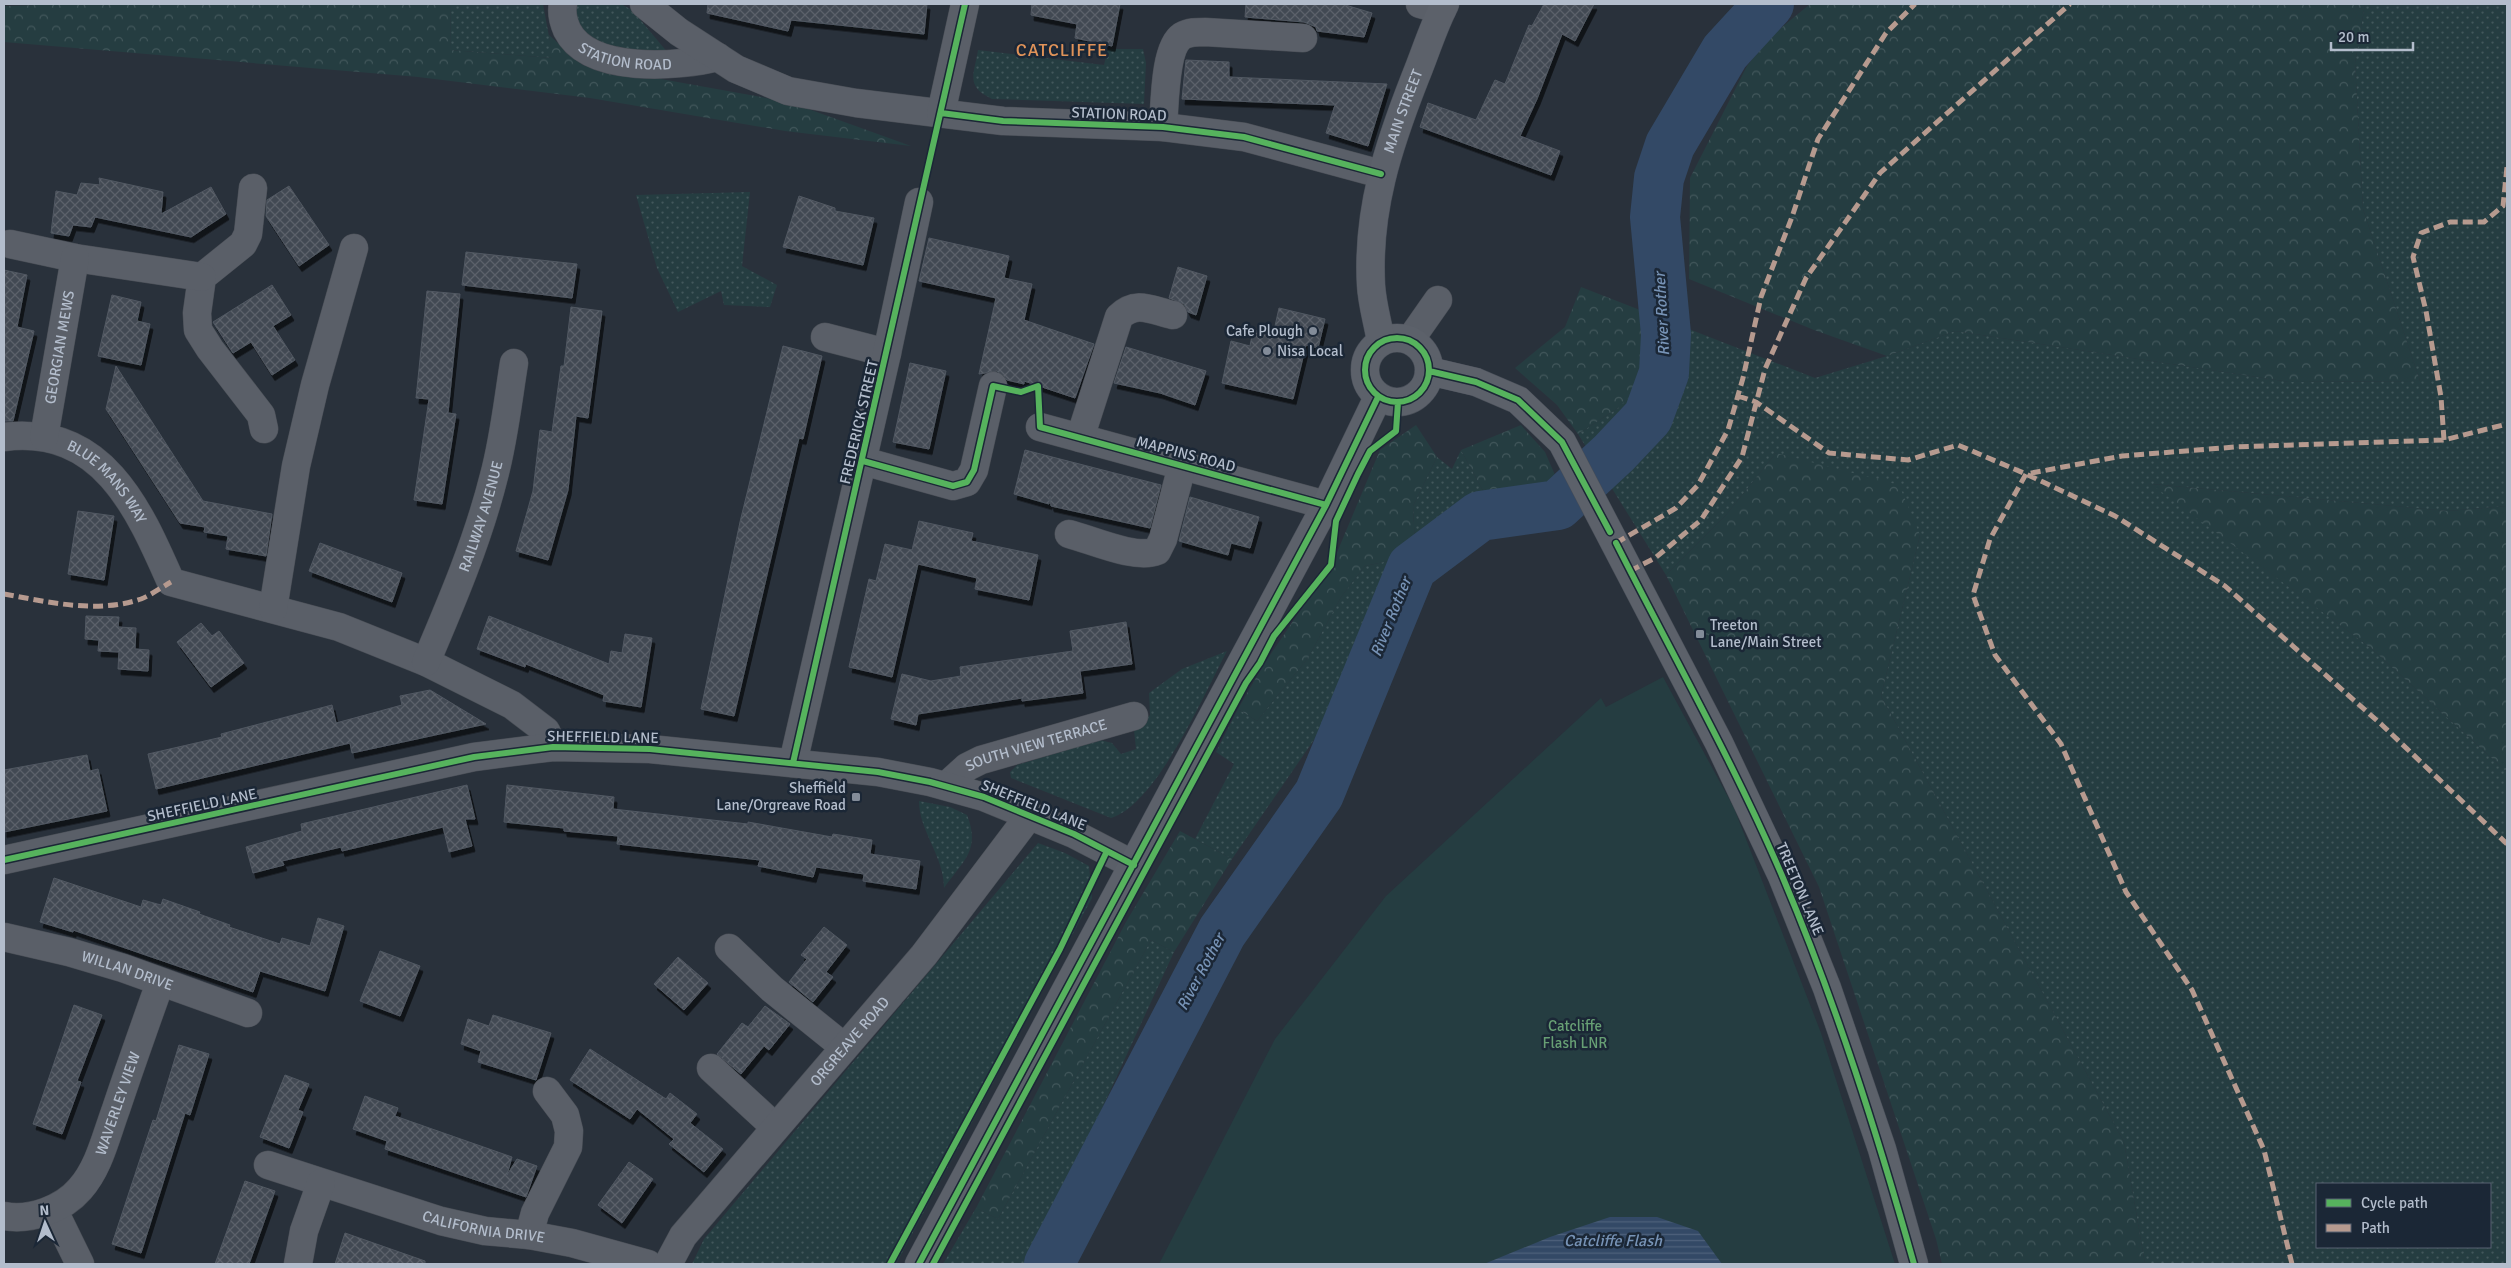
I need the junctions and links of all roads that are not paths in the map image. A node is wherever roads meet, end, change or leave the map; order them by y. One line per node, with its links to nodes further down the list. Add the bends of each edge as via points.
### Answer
1 (563, 4): 6 (street, STATION ROAD, via 564,23 569,34 580,46 596,54 622,62 665,64 694,63)
2 (644, 4): 6 (street, STATION ROAD)
3 (965, 4): 7 (street)
4 (1436, 6): 9 (main road, MAIN STREET)
5 (1303, 38): 8 (street, via 1205,32 1192,32 1181,37 1170,58)
6 (718, 57): 7 (street, STATION ROAD, via 736,69 788,91)
7 (941, 113): 8 (street, STATION ROAD, via 1012,121)
8 (1163, 127): 9 (street, STATION ROAD, via 1244,138)
9 (1381, 174): 20 (main road, MAIN STREET, via 1372,224 1371,256 1372,288)
10 (253, 188): 15 (street, via 248,234 242,244)
11 (919, 202): 21 (street, FREDERICK STREET)
12 (10, 244): 14 (street)
13 (354, 248): 35 (street, via 298,458)
14 (75, 258): 15 (street); 29 (street, GEORGIAN MEWS)
15 (202, 277): 27 (street, via 198,330 261,415)
16 (1438, 300): 19 (street)
17 (1172, 316): 30 (street, via 1136,306 1119,317)
18 (825, 337): 21 (street)
19 (1410, 340): 20 (main road, via 1390,338); 23 (main road, via 1424,353)
20 (1381, 342): 25 (main road, via 1367,358 1364,369 1366,379)
21 (887, 352): 31 (street, FREDERICK STREET)
22 (514, 363): 36 (street, RAILWAY AVENUE, via 495,474 483,518 461,582)
23 (1429, 371): 25 (main road, via 1423,389 1408,400 1388,401); 62 (main road, TREETON LANE, via 1476,382 1518,400 1562,442 1720,743 1782,876 1827,988 1882,1149)
24 (993, 386): 31 (street, via 974,470 967,482 953,486)
25 (1378, 397): 33 (main road)
26 (1040, 427): 30 (street, MAPPINS ROAD)
27 (264, 429)
28 (4, 437): 29 (street, BLUE MANS WAY)
29 (44, 437): 35 (street, BLUE MANS WAY, via 89,456 112,477 134,504 171,582)
30 (1080, 438): 32 (street, MAPPINS ROAD)
31 (863, 461): 39 (street, FREDERICK STREET)
32 (1182, 466): 33 (street, MAPPINS ROAD); 34 (street, via 1157,551 1148,555 1135,554)
33 (1326, 505): 43 (main road)
34 (1069, 534)
35 (273, 609): 36 (street, via 339,628)
36 (426, 662): 38 (street, via 512,705 546,731)
37 (1134, 716): 40 (street, SOUTH VIEW TERRACE, via 981,760 967,767)
38 (553, 747): 39 (street, SHEFFIELD LANE, via 650,749); 42 (street, SHEFFIELD LANE, via 474,757)
39 (793, 763): 40 (street, SHEFFIELD LANE, via 878,772)
40 (946, 786): 41 (street, SHEFFIELD LANE, via 984,796)
41 (1029, 816): 43 (street, SHEFFIELD LANE, via 1074,834); 48 (street, ORGREAVE ROAD, via 924,954)
42 (4, 860)
43 (1134, 865): 61 (main road)
44 (4, 937): 46 (street, WILLAN DRIVE, via 87,958)
45 (729, 948): 48 (street, via 772,989)
46 (160, 983): 47 (street, WILLAN DRIVE); 54 (street, WAVERLEY VIEW, via 94,1169 80,1190)
47 (248, 1013)
48 (844, 1047): 51 (street, ORGREAVE ROAD)
49 (711, 1068): 51 (street)
50 (546, 1092): 56 (street, via 565,1115 568,1147 535,1213)
51 (775, 1127): 60 (street, ORGREAVE ROAD, via 683,1236)
52 (268, 1165): 53 (street, CALIFORNIA DRIVE)
53 (321, 1183): 56 (street, CALIFORNIA DRIVE, via 485,1231); 58 (street, via 304,1231)
54 (53, 1209): 55 (street, WAVERLEY VIEW, via 37,1214); 57 (street)
55 (4, 1216)
56 (529, 1235): 59 (street, CALIFORNIA DRIVE)
57 (80, 1264)
58 (298, 1264)
59 (648, 1264)
60 (668, 1264)
61 (919, 1264)
62 (1914, 1264)

